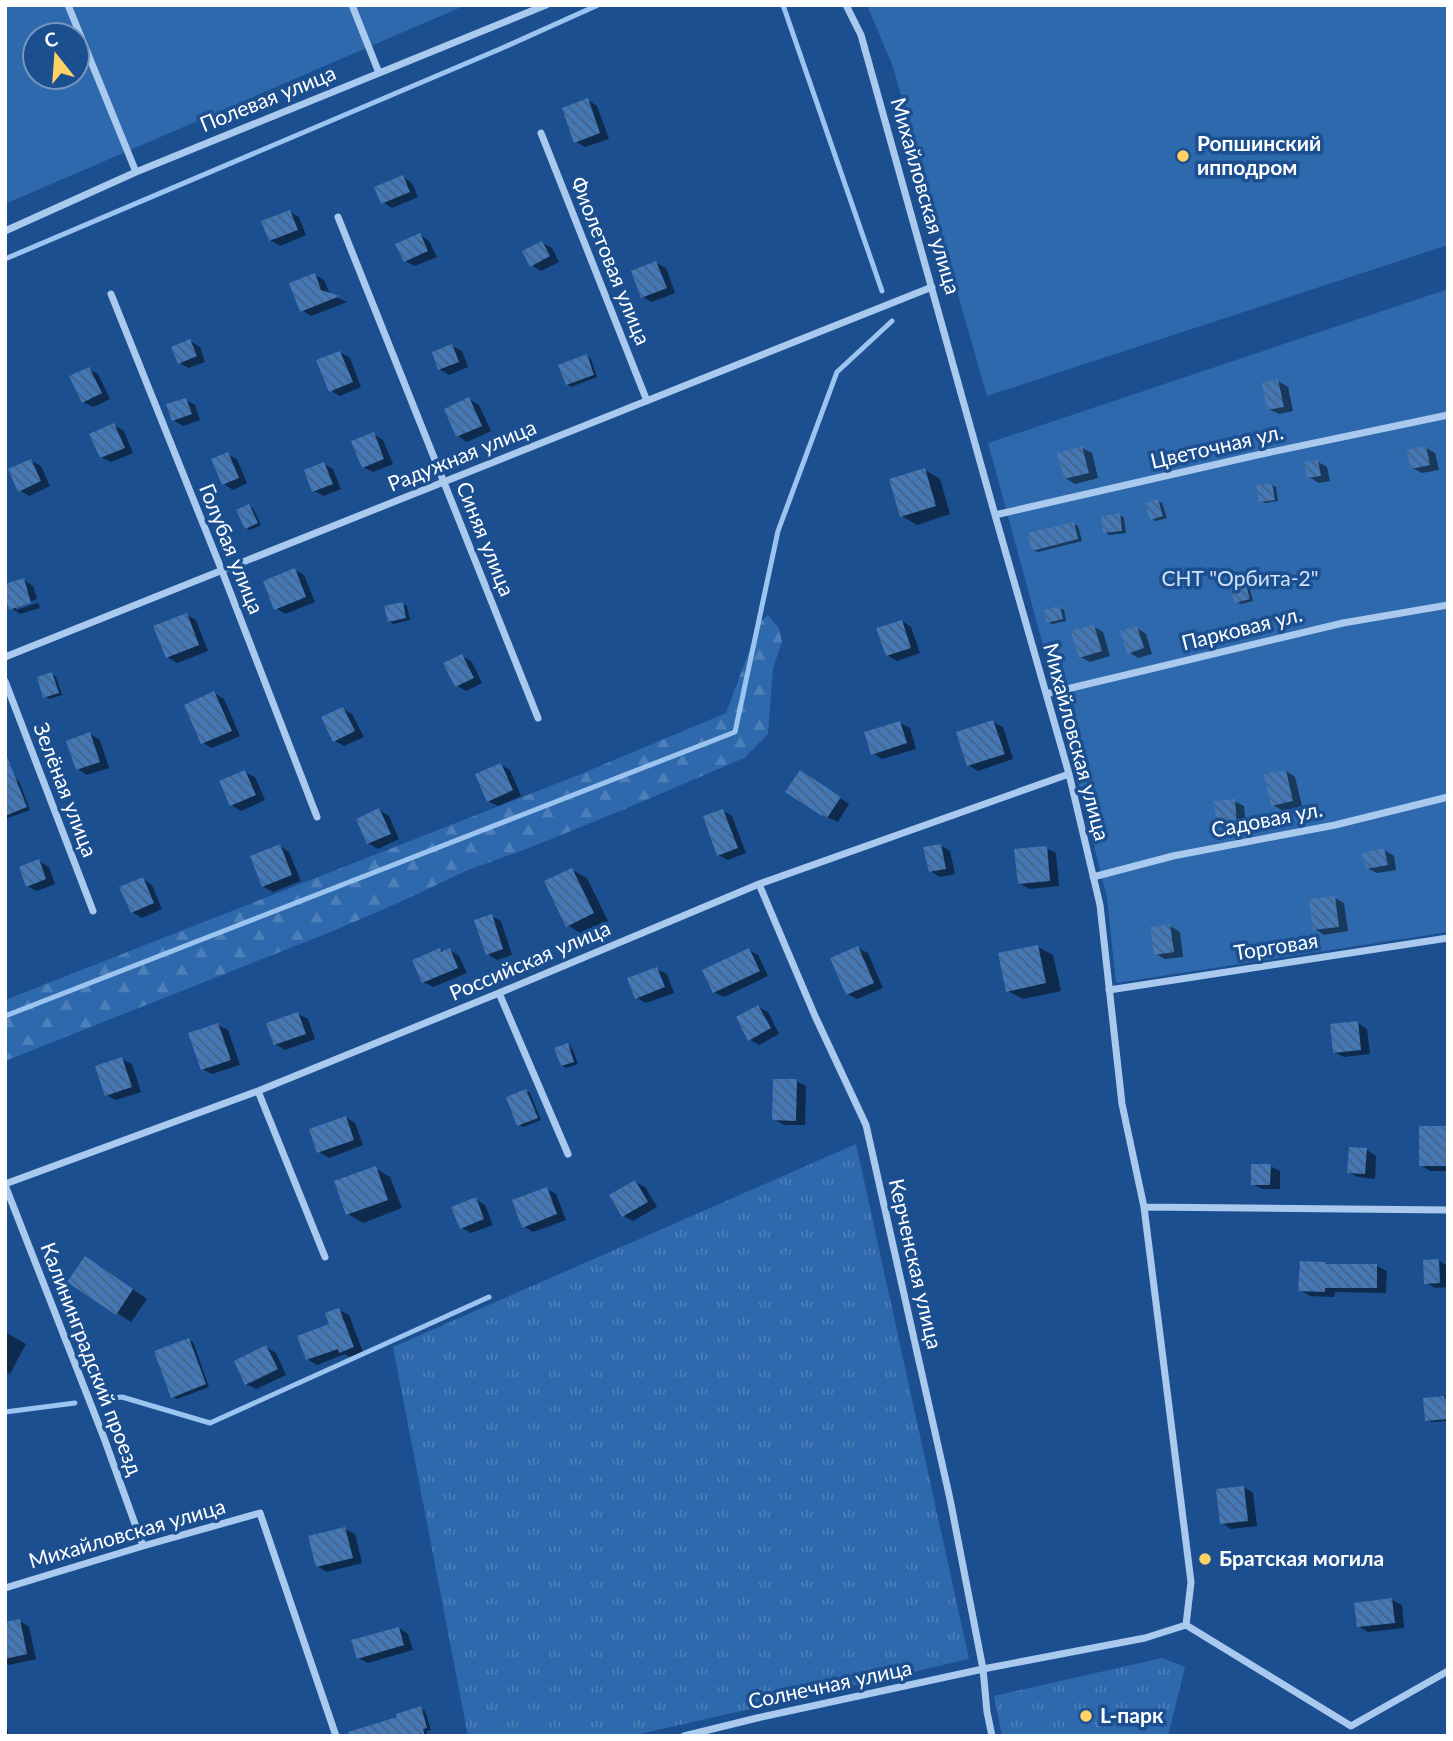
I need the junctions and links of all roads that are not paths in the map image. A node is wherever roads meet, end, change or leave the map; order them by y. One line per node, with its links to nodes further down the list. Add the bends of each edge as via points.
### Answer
1 (68, 5): 7 (street)
2 (352, 5): 5 (street)
3 (546, 5): 5 (street, Полевая улица)
4 (846, 5): 10 (street, Михайловская улица, via 861,35)
5 (379, 73): 7 (street, Полевая улица)
6 (541, 133): 12 (street, Фиолетовая улица)
7 (136, 172): 9 (street, Полевая улица)
8 (338, 216): 14 (street, Синяя улица)
9 (5, 231)
10 (932, 287): 12 (street, Радужная улица); 15 (street, Михайловская улица)
11 (111, 294): 16 (street, Голубая улица)
12 (647, 401): 14 (street, Радужная улица)
13 (1448, 415): 15 (street, Цветочная ул.)
14 (444, 482): 16 (street, Радужная улица); 21 (street, Синяя улица)
15 (995, 515): 20 (street, Михайловская улица)
16 (222, 571): 18 (street, Радужная улица); 24 (street, Голубая улица)
17 (1448, 605): 20 (street, Парковая ул., via 1343,623)
18 (5, 657)
19 (5, 681): 27 (street, Зелёная улица)
20 (1046, 694): 22 (street, Михайловская улица)
21 (538, 718)
22 (1069, 774): 25 (street, Михайловская улица); 26 (street, Российская улица)
23 (1448, 797): 25 (street, Садовая ул.)
24 (317, 817)
25 (1093, 877): 29 (street, Михайловская улица)
26 (759, 884): 30 (street, Российская улица); 40 (street, Керченская улица, via 866,1125 950,1499)
27 (93, 911)
28 (1448, 938): 29 (street, Торговая)
29 (1109, 990): 34 (street, Михайловская улица, via 1122,1104)
30 (499, 993): 31 (street, Российская улица); 32 (street)
31 (258, 1091): 33 (street, Российская улица); 36 (street)
32 (568, 1154)
33 (5, 1184): 37 (street, Калининградский проезд)
34 (1144, 1207): 35 (street); 39 (street, Михайловская улица, via 1191,1582)
35 (1448, 1210)
36 (325, 1257)
37 (143, 1546): 38 (street, Михайловская улица); 42 (street, Михайловская улица, via 260,1513)
38 (5, 1588)
39 (1186, 1625): 40 (street, Солнечная улица, via 1145,1638); 41 (street, via 1351,1726)
40 (983, 1670): 43 (street, Солнечная улица); 44 (street, Керченская улица)
41 (1448, 1671)
42 (336, 1736)
43 (684, 1736)
44 (992, 1736)

